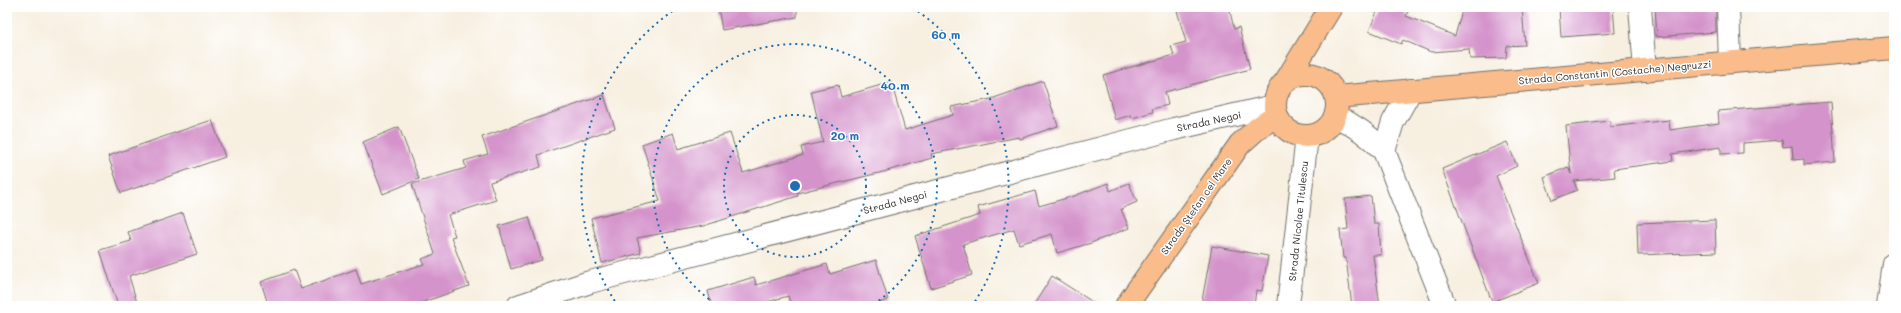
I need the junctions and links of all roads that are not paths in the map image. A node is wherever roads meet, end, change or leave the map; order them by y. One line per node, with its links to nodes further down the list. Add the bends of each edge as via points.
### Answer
1 (1331, 7): 7 (main road)
2 (1640, 7): 6 (street)
3 (1728, 7): 5 (street)
4 (1894, 48): 5 (main road, Strada Constantin (Costache) Negruzzi)
5 (1730, 62): 6 (main road, Strada Constantin (Costache) Negruzzi)
6 (1645, 70): 8 (main road, Strada Constantin (Costache) Negruzzi)
7 (1287, 79): 9 (main road, via 1297,74 1317,75 1329,84); 10 (main road, via 1275,96)
8 (1411, 90): 9 (main road, Strada Constantin (Costache) Negruzzi); 12 (street, via 1393,122)
9 (1336, 106): 11 (main road, via 1330,124 1324,130); 12 (street)
10 (1275, 111): 11 (main road, via 1281,125 1297,135); 14 (street, Strada Negoi, via 1174,129 590,282); 15 (main road, Strada Ștefan cel Mare, via 1240,144)
11 (1307, 136): 16 (street, Strada Nicolae Titulescu)
12 (1384, 151): 17 (street)
13 (1894, 264): 18 (street)
14 (518, 306)
15 (1126, 306)
16 (1288, 306)
17 (1445, 306)
18 (1888, 306)

